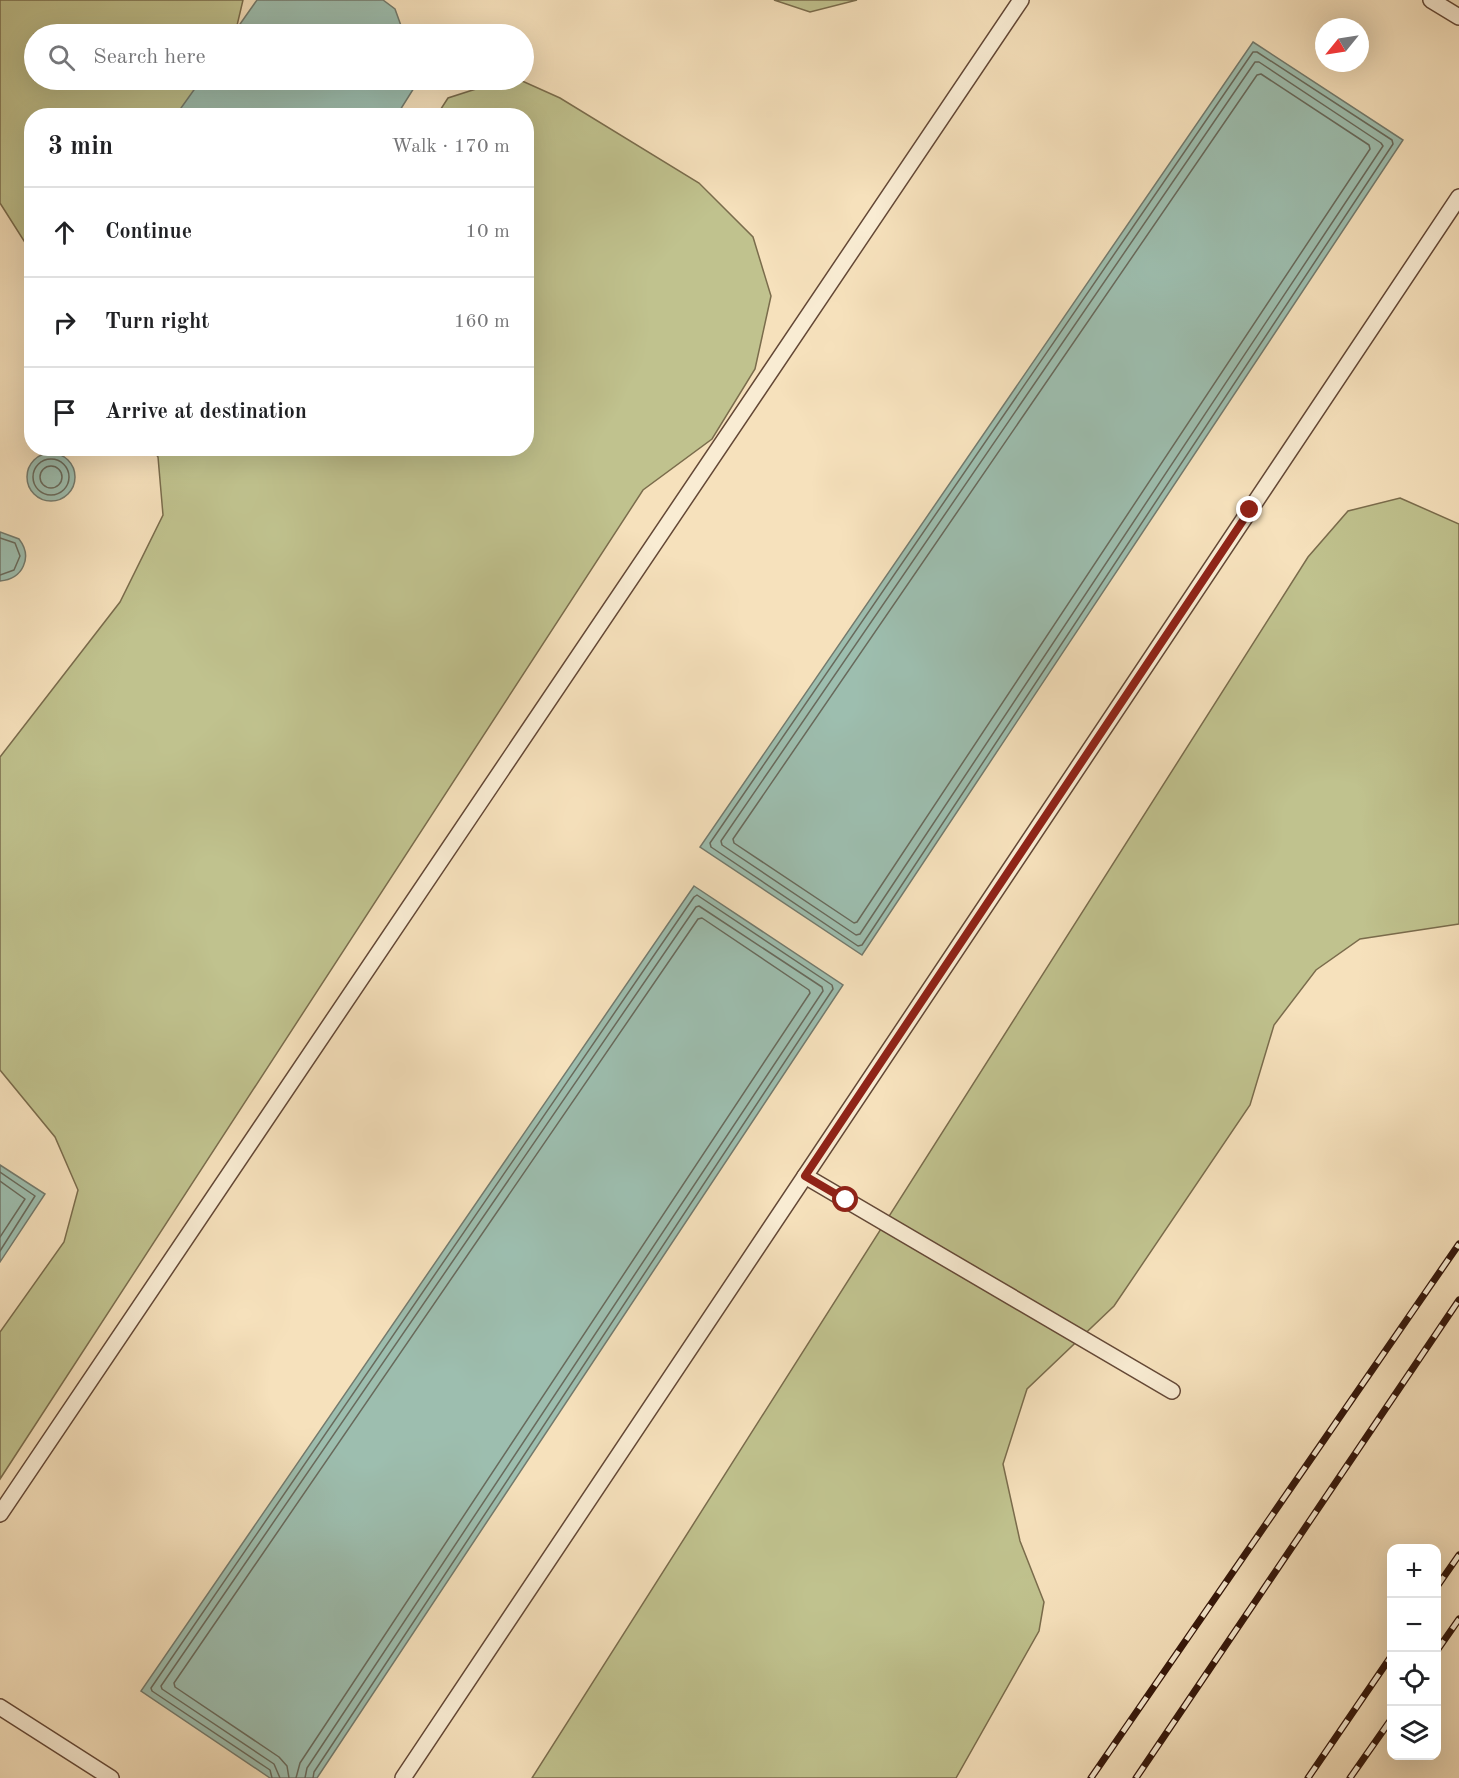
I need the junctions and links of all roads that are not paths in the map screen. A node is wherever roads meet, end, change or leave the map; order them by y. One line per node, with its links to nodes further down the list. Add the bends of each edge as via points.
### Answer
1 (1021, 0): 7 (lane)
2 (1431, 0): 3 (lane)
3 (1459, 17)
4 (1459, 197): 5 (lane)
5 (805, 1176): 6 (lane); 10 (lane)
6 (1172, 1391)
7 (0, 1514)
8 (0, 1707): 9 (lane)
9 (111, 1778)
10 (403, 1778)

